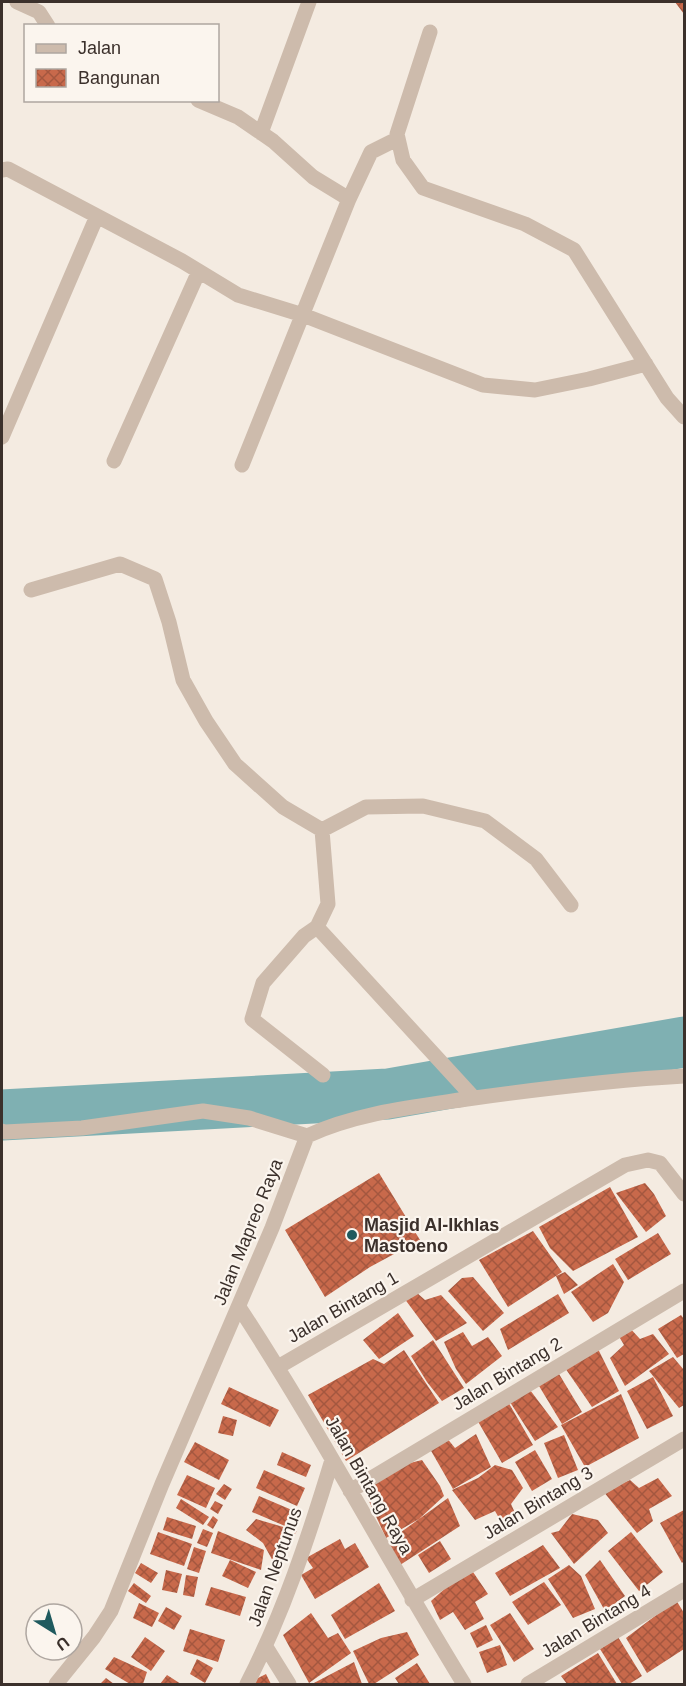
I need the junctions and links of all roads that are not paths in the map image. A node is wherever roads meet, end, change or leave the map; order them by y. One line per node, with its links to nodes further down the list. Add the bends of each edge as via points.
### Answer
1 (17, 2): 3 (street, via 39,12)
2 (309, 2): 6 (street)
3 (47, 24)
4 (430, 32): 7 (street, via 396,134)
5 (203, 102): 6 (street, via 238,117)
6 (261, 133): 9 (street, via 313,177)
7 (398, 139): 9 (street, via 371,152); 13 (street, via 403,160 423,188 525,224 574,250)
8 (2, 170): 10 (street, via 8,169)
9 (350, 199): 12 (street)
10 (97, 216): 11 (street); 15 (street)
11 (199, 271): 12 (street, via 238,295); 16 (street)
12 (303, 315): 13 (street, via 483,385 535,390); 17 (street)
13 (646, 364): 14 (street)
14 (684, 417)
15 (2, 437)
16 (114, 461)
17 (242, 465)
18 (31, 590): 19 (street, via 120,564 155,579 183,680 206,721 235,764 283,807)
19 (322, 830): 20 (street, via 366,807 423,806 484,821 537,859); 21 (street, via 328,904)
20 (571, 905)
21 (317, 927): 22 (street, via 304,936 263,983 252,1019); 24 (street)
22 (323, 1075)
23 (684, 1076): 24 (street)
24 (474, 1098): 26 (street, via 338,1123)
25 (2, 1131): 26 (street, via 82,1128 203,1111 249,1118)
26 (307, 1136): 29 (street, Jalan Mapreo Raya)
27 (684, 1194): 30 (street, Jalan Bintang 1, via 660,1163 648,1160 625,1165)
28 (684, 1291): 33 (street, Jalan Bintang 2)
29 (238, 1307): 30 (street, Jalan Bintang Raya); 37 (street, Jalan Mapreo Raya, via 111,1611)
30 (278, 1367): 32 (street, Jalan Bintang Raya)
31 (684, 1439): 35 (street, Jalan Bintang 3)
32 (332, 1460): 33 (street, Jalan Bintang Raya); 36 (street, Jalan Neptunus)
33 (350, 1491): 35 (street, Jalan Bintang Raya)
34 (684, 1590): 41 (street, Jalan Bintang 4)
35 (412, 1600): 40 (street, Jalan Bintang Raya)
36 (266, 1647): 38 (street, Jalan Neptunus); 39 (street)
37 (56, 1684)
38 (247, 1684)
39 (289, 1684)
40 (464, 1684)
41 (528, 1684)

